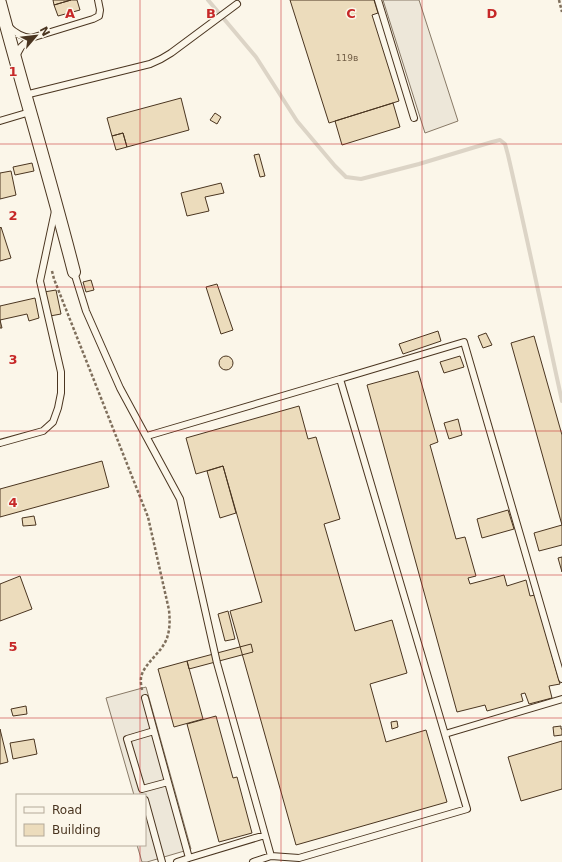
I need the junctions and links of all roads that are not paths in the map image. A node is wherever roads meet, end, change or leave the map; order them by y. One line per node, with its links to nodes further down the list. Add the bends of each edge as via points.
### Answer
1 (1, 0): 4 (lane)
2 (98, 0): 7 (lane, via 100,15 97,17)
3 (378, 0): 11 (lane)
4 (0, 4): 6 (street)
5 (237, 4): 9 (lane, via 178,48 150,64)
6 (5, 22): 7 (lane, via 14,32); 8 (street)
7 (31, 38): 8 (lane, via 21,46)
8 (15, 60): 9 (street)
9 (25, 95): 10 (street)
10 (30, 112): 12 (lane); 13 (street)
11 (414, 118)
12 (0, 121)
13 (56, 203): 14 (street); 17 (lane, via 40,281 61,372 58,408 53,422 43,431)
14 (74, 272): 16 (lane, via 86,311 117,381)
15 (340, 379): 16 (lane); 18 (lane, via 464,342); 22 (lane)
16 (147, 436): 26 (lane, via 180,499 218,663)
17 (0, 443)
18 (562, 679)
19 (145, 698): 21 (lane)
20 (562, 699): 22 (lane)
21 (154, 731): 23 (lane); 24 (lane, via 127,739)
22 (446, 734): 27 (lane, via 467,809 299,858)
23 (168, 782): 24 (lane); 28 (lane)
24 (143, 792)
25 (146, 804): 29 (lane)
26 (265, 835): 27 (lane); 28 (lane)
27 (271, 856): 31 (lane)
28 (189, 858): 30 (lane)
29 (162, 862)
30 (177, 862)
31 (253, 862)

